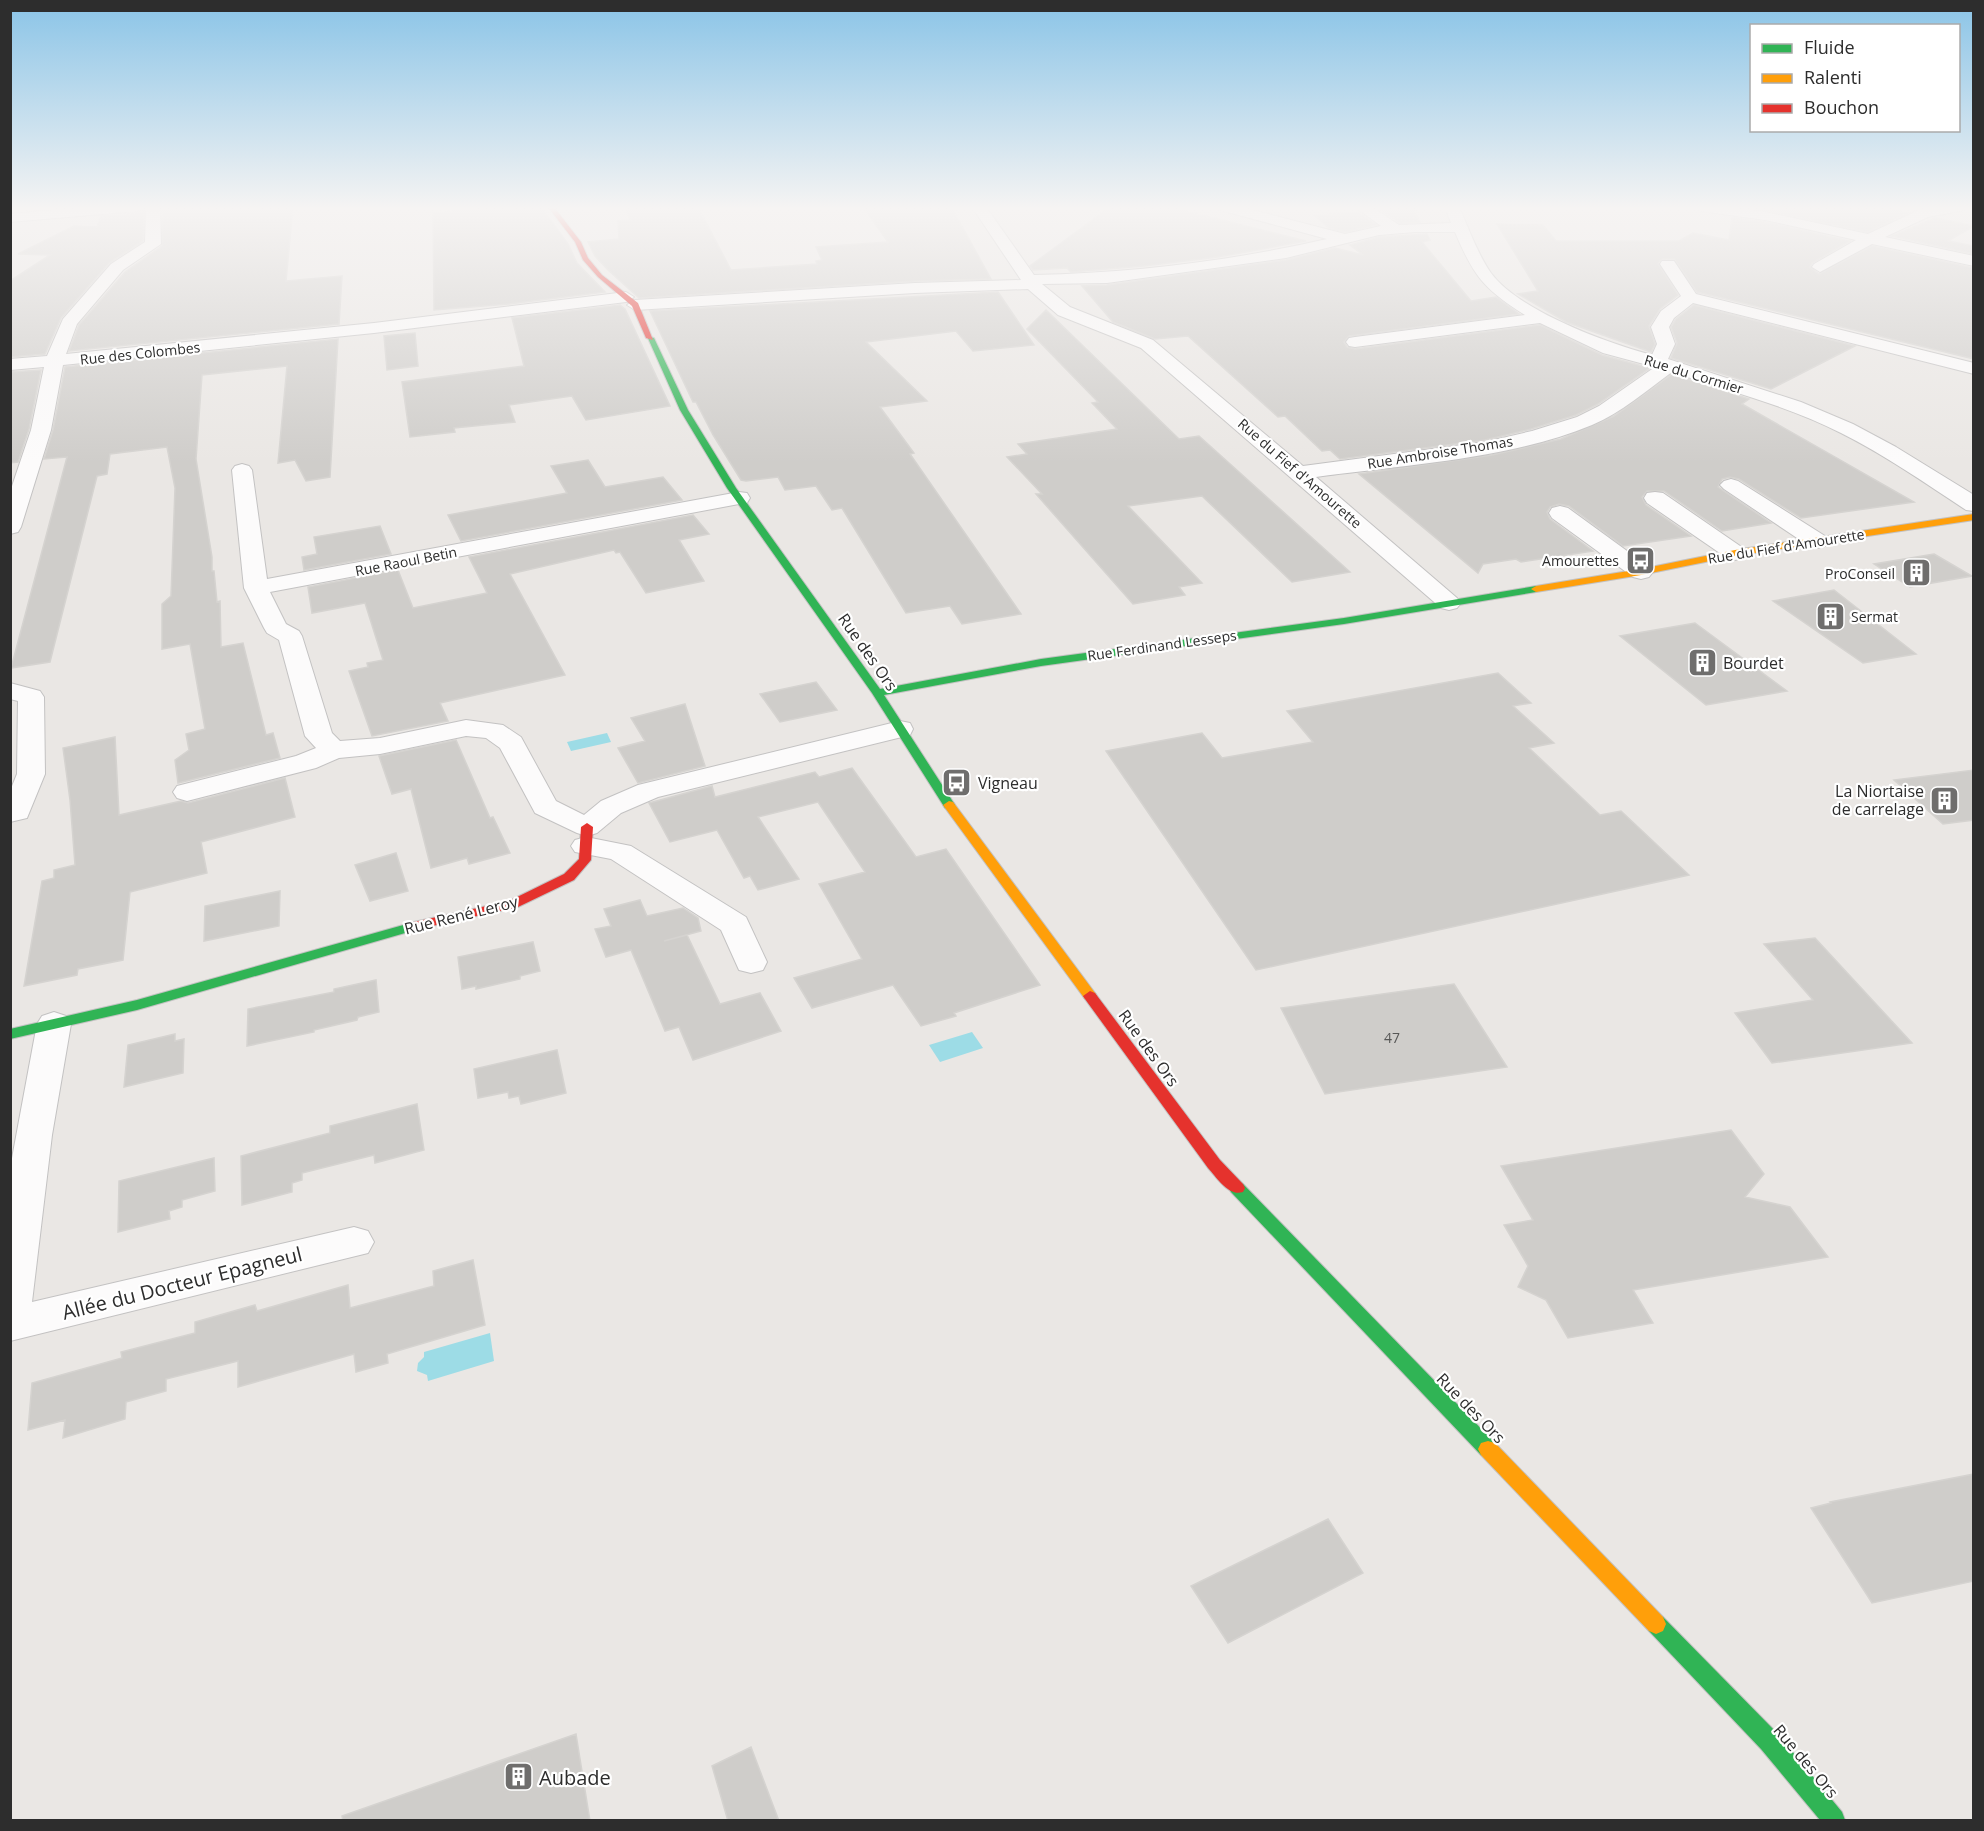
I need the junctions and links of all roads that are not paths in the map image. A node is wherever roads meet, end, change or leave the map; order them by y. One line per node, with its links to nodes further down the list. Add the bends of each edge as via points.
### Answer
1 (95, 292): 11 (street, via 69,323)
2 (620, 292): 8 (street, Rue des Ors)
3 (818, 292): 8 (street)
4 (1042, 292): 15 (street, Rue du Fief d'Amourette, via 1064,311 1147,344)
5 (1502, 292): 9 (street, Rue du Cormier)
6 (1687, 292): 7 (street)
7 (1690, 297): 12 (street, via 1667,315 1660,327 1665,344); 14 (street)
8 (630, 301): 11 (street, Rue des Colombes); 18 (street, Rue des Ors, via 684,410)
9 (1542, 318): 10 (street); 12 (street, Rue du Cormier, via 1609,349)
10 (1355, 342)
11 (54, 362): 13 (street, Rue des Colombes); 23 (street, via 41,430)
12 (1664, 364): 15 (street, Rue Ambroise Thomas, via 1606,410 1538,435 1485,448); 20 (street, Rue du Cormier, via 1794,406 1846,428)
13 (10, 365)
14 (1974, 369)
15 (1298, 473): 28 (street, Rue du Fief d'Amourette)
16 (266, 480): 27 (street, via 243,477)
17 (1731, 485): 24 (street)
18 (738, 498): 27 (street, Rue Raoul Betin); 30 (street, Rue des Ors)
19 (1655, 498): 25 (street)
20 (1974, 505)
21 (1560, 513): 26 (street)
22 (1974, 517): 24 (street, Rue du Fief d'Amourette)
23 (10, 527)
24 (1817, 540): 25 (street, Rue du Fief d'Amourette)
25 (1735, 553): 26 (street, Rue du Fief d'Amourette)
26 (1641, 572): 28 (street, Rue du Fief d'Amourette)
27 (256, 588): 32 (street, via 276,628 290,636 319,736)
28 (1449, 603): 30 (street, Rue Ferdinand Lesseps, via 1318,626 1169,643)
29 (10, 691): 34 (street, via 31,698 32,774 17,812)
30 (877, 693): 31 (street, Rue des Ors)
31 (900, 729): 35 (street, Rue René Leroy, via 648,791 611,807); 42 (street, Rue des Ors, via 952,809 1214,1164 1769,1741)
32 (334, 750): 33 (street, via 306,762); 35 (street, via 380,746 466,728 493,731 511,743 545,807)
33 (187, 792)
34 (10, 813)
35 (587, 837): 36 (street, via 620,852 735,924); 37 (street, Rue René Leroy, via 585,860 568,877 513,903)
36 (751, 962)
37 (54, 1024): 38 (street, Rue René Leroy); 40 (street)
38 (10, 1034)
39 (354, 1242): 41 (street, Allée du Docteur Epagneul)
40 (10, 1310)
41 (10, 1324)
42 (1834, 1821)

